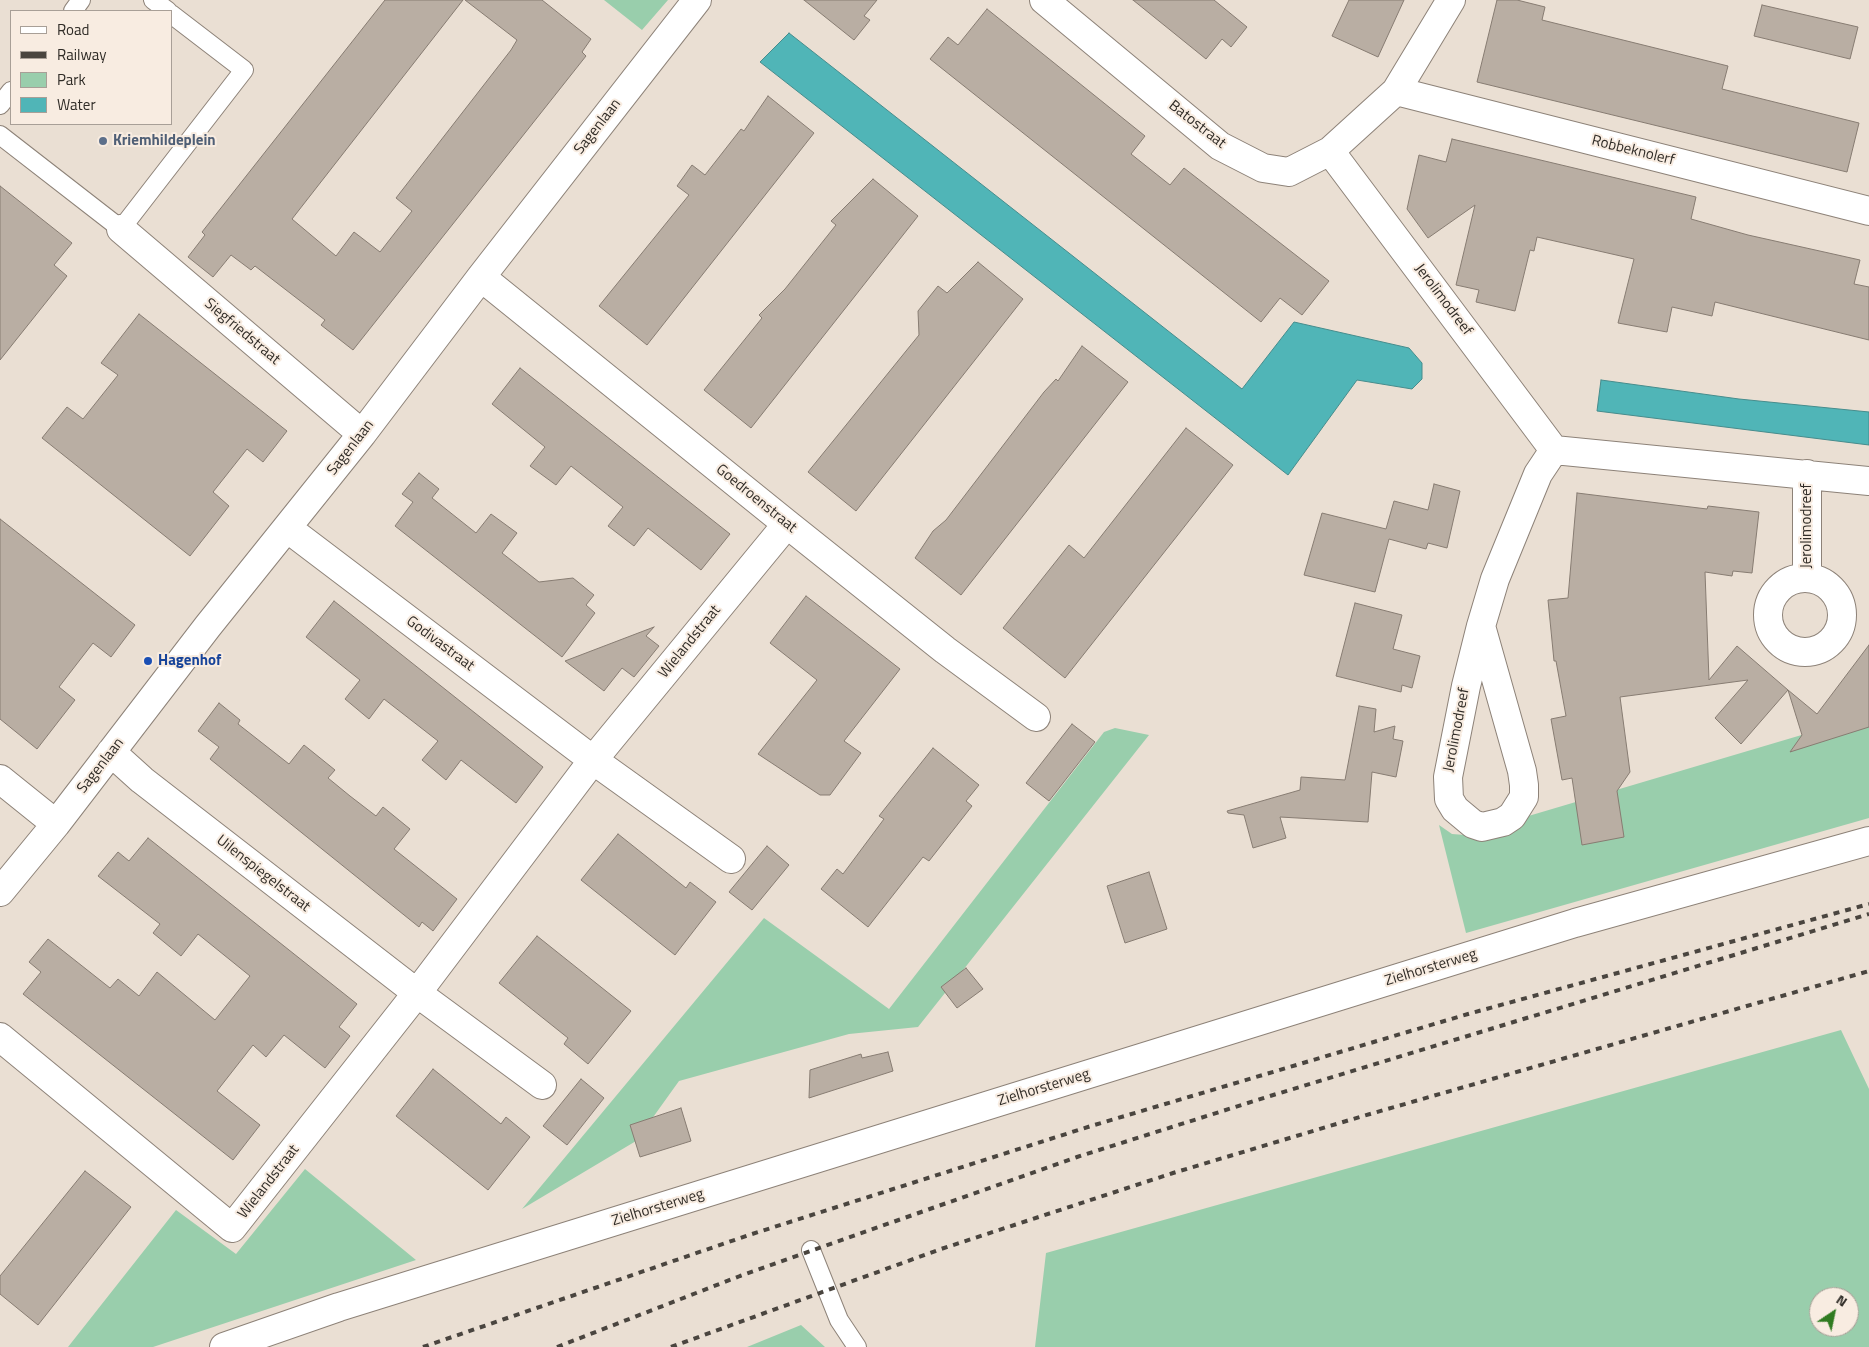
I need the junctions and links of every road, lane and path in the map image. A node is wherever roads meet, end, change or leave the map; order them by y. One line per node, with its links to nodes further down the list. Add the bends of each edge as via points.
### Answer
1 (153, 0): 5 (lane)
2 (696, 0): 14 (street, Sagenlaan)
3 (1044, 0): 11 (street, Batostraat, via 1220,146 1263,168 1289,172)
4 (1451, 0): 7 (street, Batostraat)
5 (167, 10)
6 (172, 15): 13 (lane, via 244,70)
7 (1396, 91): 11 (street, Batostraat); 12 (street, Robbeknolerf)
8 (10, 92): 9 (lane)
9 (0, 105)
10 (0, 135): 13 (lane)
11 (1330, 150): 16 (street, Jerolimodreef)
12 (1869, 211)
13 (121, 229): 15 (street, Siegfriedstraat)
14 (481, 277): 15 (street, Sagenlaan); 19 (street, Goedroenstraat)
15 (362, 434): 20 (street, Sagenlaan)
16 (1554, 450): 17 (street, Jerolimodreef); 22 (street, Jerolimodreef, via 1538,474 1506,546)
17 (1807, 474): 18 (street, Jerolimodreef); 21 (street, Jerolimodreef)
18 (1869, 481)
19 (787, 524): 23 (street, Goedroenstraat); 25 (street, Wielandstraat)
20 (287, 528): 24 (street, Sagenlaan); 25 (street, Godivastraat)
21 (1806, 578)
22 (1481, 626): 22 (street, Jerolimodreef, via 1524,785 1524,797 1512,816 1503,822 1482,827 1454,809 1447,788)
23 (1036, 718)
24 (111, 752): 27 (street, Sagenlaan); 31 (street, Uilenspiegelstraat, via 142,780)
25 (593, 760): 29 (street); 31 (street, Wielandstraat)
26 (0, 779): 27 (street)
27 (56, 824): 30 (street, Sagenlaan)
28 (1869, 841): 35 (street, Zielhorsterweg, via 1565,926 339,1307)
29 (731, 860)
30 (0, 892)
31 (417, 993): 32 (street, Wielandstraat, via 232,1228); 33 (street)
32 (0, 1037)
33 (542, 1085)
34 (811, 1250): 36 (lane, via 839,1320)
35 (224, 1347)
36 (857, 1347)

